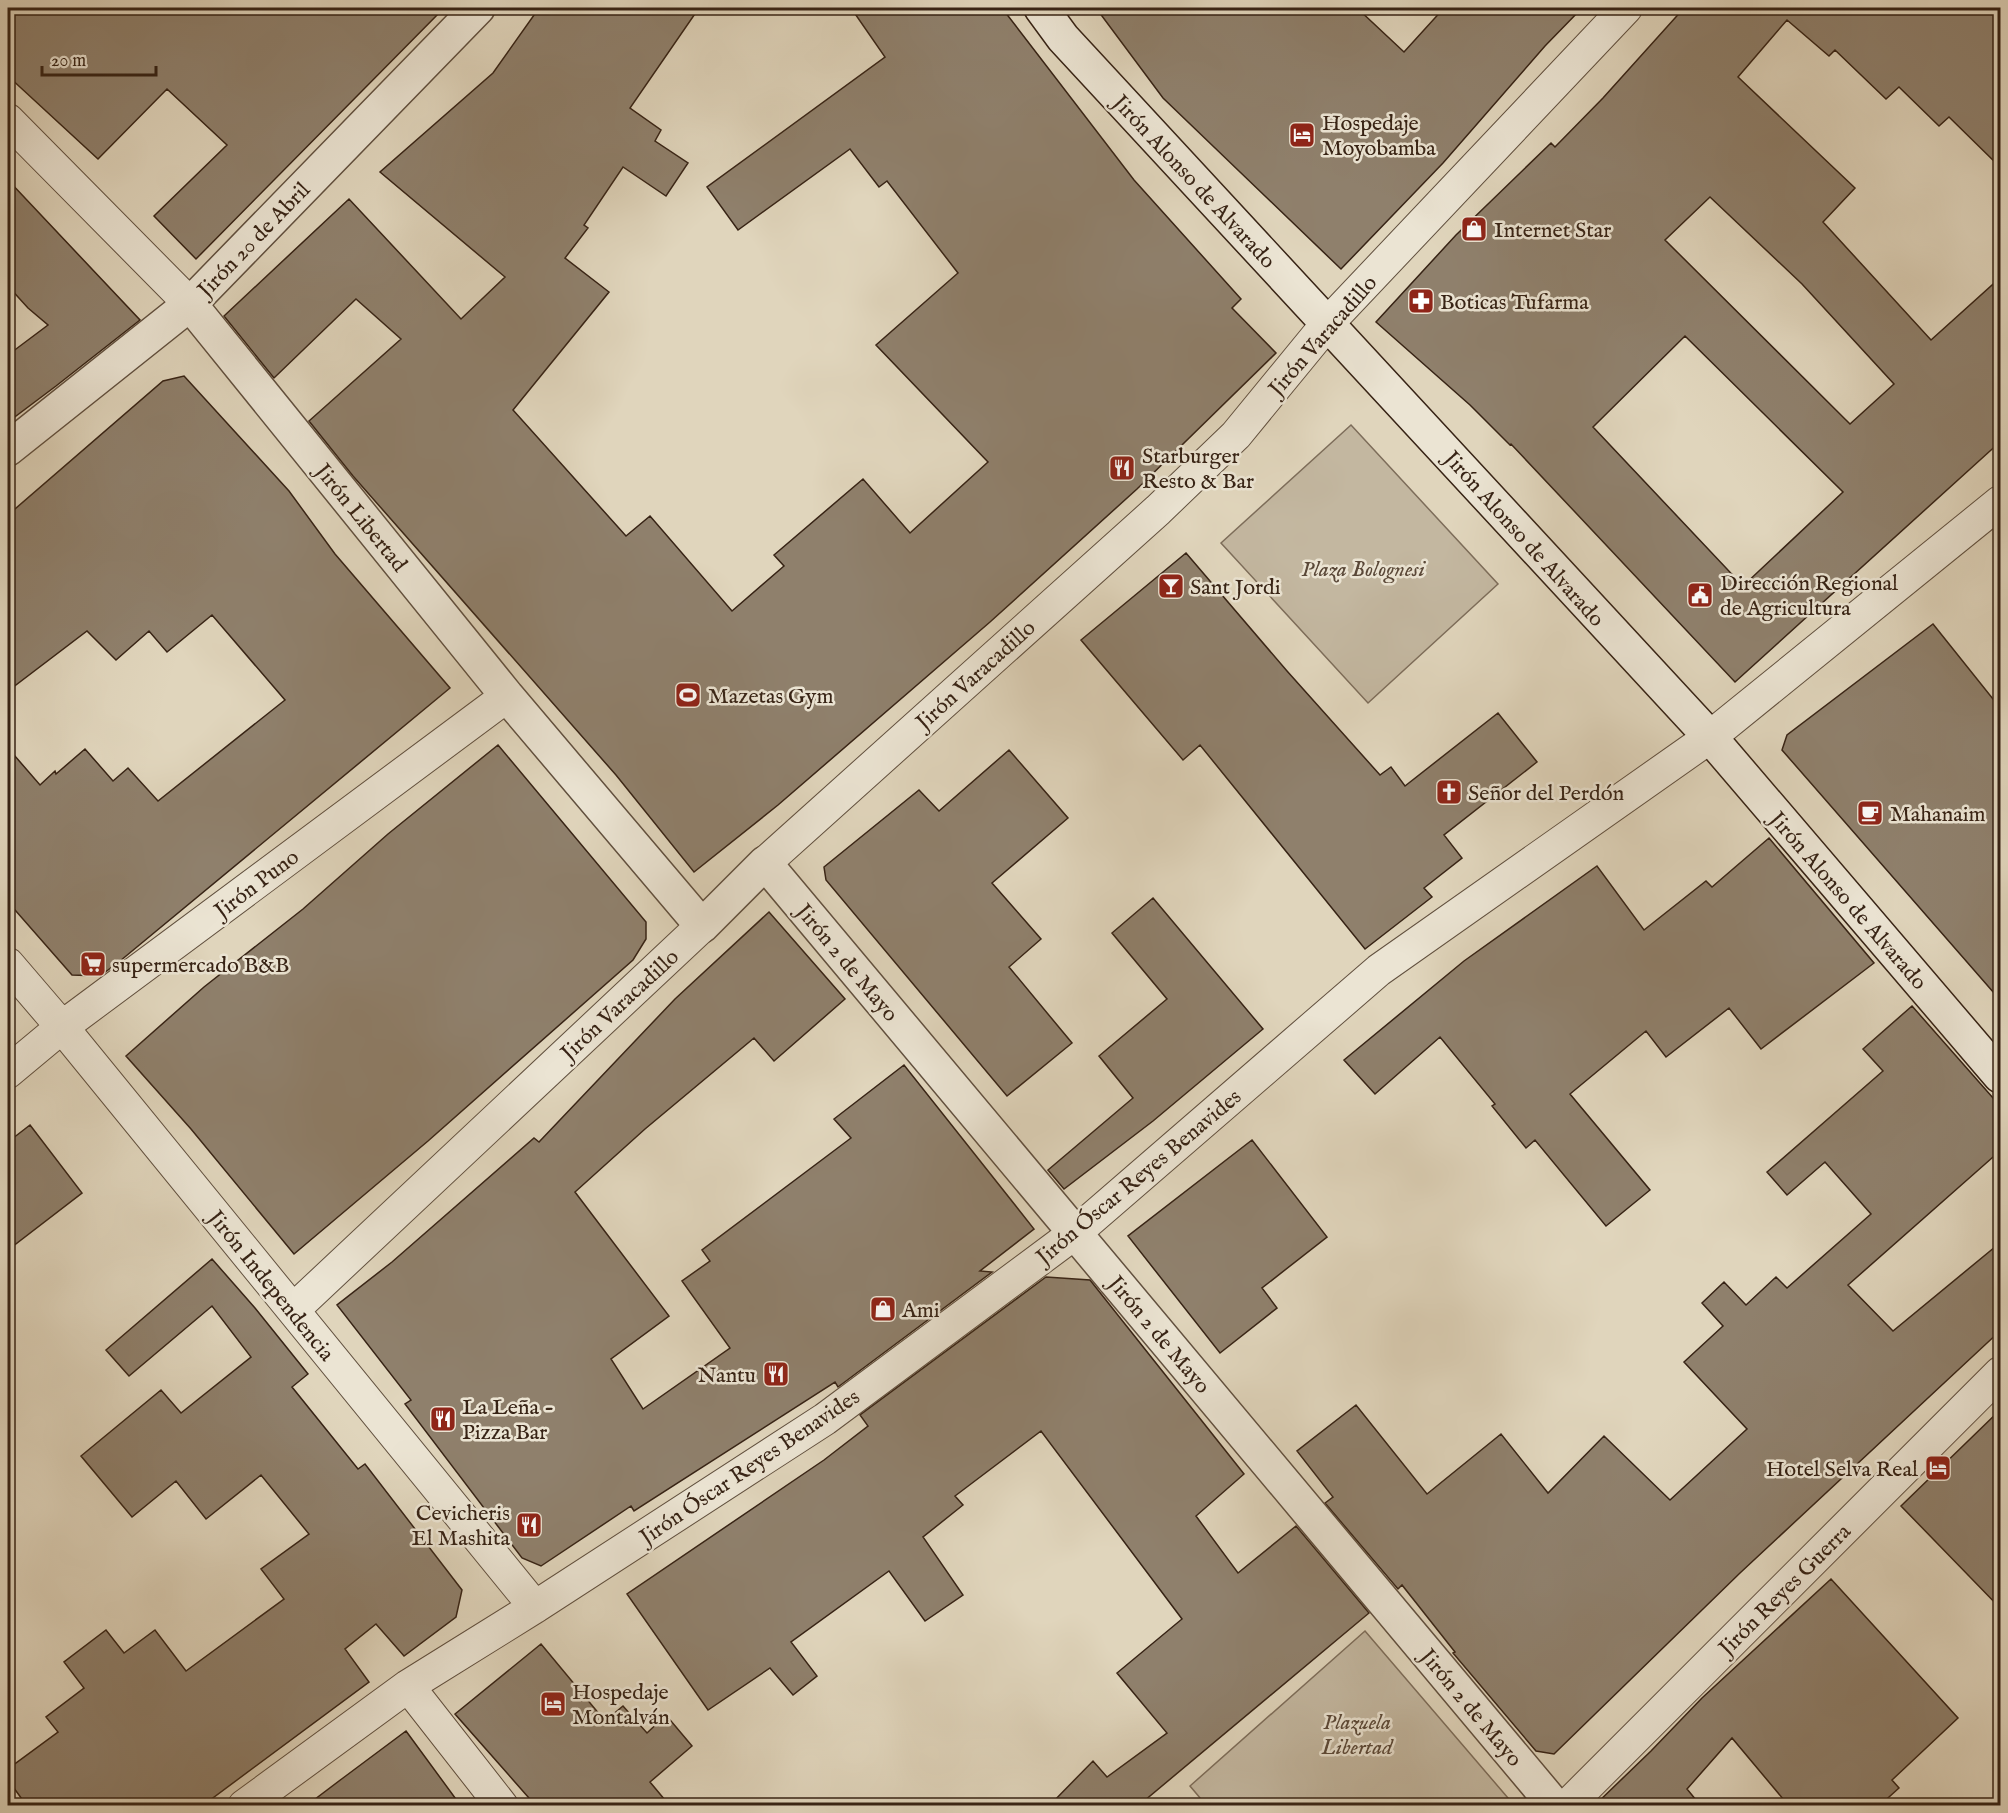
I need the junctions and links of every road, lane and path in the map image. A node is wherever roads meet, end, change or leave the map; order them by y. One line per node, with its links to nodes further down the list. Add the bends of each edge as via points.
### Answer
1 (478, 8): 5 (street, Jirón 20 de Abril)
2 (1041, 8): 6 (street, Jirón Alonso de Alvarado, via 1063,38)
3 (1626, 8): 6 (street, Jirón Varacadillo)
4 (8, 120): 5 (street, Jirón Libertad)
5 (190, 304): 7 (street, Jirón 20 de Abril); 9 (street, Jirón Libertad)
6 (1327, 324): 10 (street, Jirón Alonso de Alvarado); 11 (street, Jirón Varacadillo, via 1236,435)
7 (8, 449)
8 (2001, 502): 10 (street, Jirón Óscar Reyes Benavides)
9 (507, 696): 12 (street, Jirón Libertad); 14 (street, Jirón Puno)
10 (1710, 737): 16 (street, Jirón Alonso de Alvarado); 17 (street, Jirón Óscar Reyes Benavides, via 1379,970)
11 (765, 863): 12 (street, Jirón Varacadillo); 17 (street, Jirón 2 de Mayo)
12 (702, 926): 18 (street, Jirón Varacadillo)
13 (8, 964): 14 (street, Jirón Independencia)
14 (62, 1027): 15 (street, Jirón Puno); 18 (street, Jirón Independencia)
15 (8, 1072)
16 (2001, 1076)
17 (1075, 1233): 20 (street, Jirón Óscar Reyes Benavides, via 825,1419); 24 (street, Jirón 2 de Mayo)
18 (293, 1310): 20 (street, Jirón Independencia)
19 (2001, 1374): 25 (street, Jirón Reyes Guerra)
20 (535, 1607): 21 (street, Jirón Óscar Reyes Benavides)
21 (408, 1686): 22 (street, Jirón Óscar Reyes Benavides); 23 (street)
22 (244, 1806)
23 (502, 1806)
24 (1555, 1806)
25 (1567, 1806)

